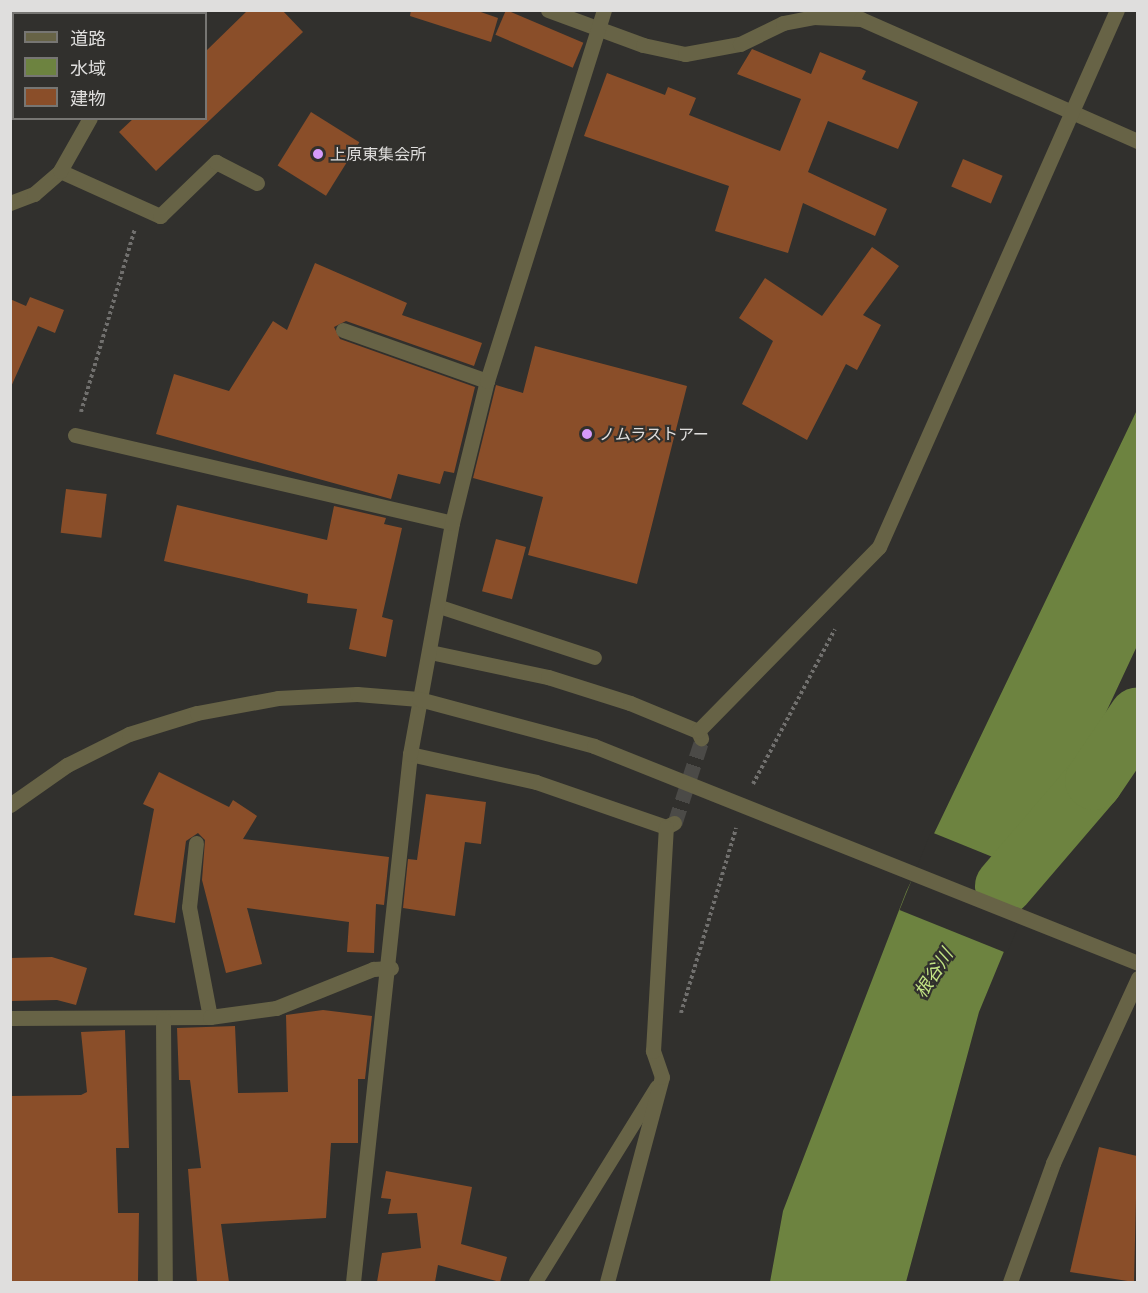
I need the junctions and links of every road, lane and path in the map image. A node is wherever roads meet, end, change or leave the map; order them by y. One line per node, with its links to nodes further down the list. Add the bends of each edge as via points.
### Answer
1 (548, 10): 4 (street)
2 (604, 10): 4 (street)
3 (1117, 10): 5 (street)
4 (599, 28): 5 (street, via 685,54 740,44 783,23 813,17 861,20); 13 (street)
5 (1070, 110): 7 (street); 17 (street, via 879,547 700,735 548,677)
6 (89, 120): 8 (street)
7 (1137, 141)
8 (60, 171): 10 (street, via 34,194); 11 (street)
9 (257, 183): 11 (street, via 216,162 160,216)
10 (10, 203)
11 (144, 211): 14 (path, via 125,246)
12 (343, 330): 13 (street)
13 (487, 381): 15 (street)
14 (75, 435): 15 (street)
15 (452, 523): 16 (street)
16 (440, 607): 17 (street); 18 (lane)
17 (430, 652): 19 (street)
18 (596, 658)
19 (419, 699): 20 (street); 21 (street, via 357,694 278,698 197,712 129,734 67,765); 23 (street, via 594,746 757,807)
20 (410, 754): 24 (street); 29 (street, via 536,782 670,825 653,1051)
21 (10, 805)
22 (196, 843): 26 (street, via 189,907)
23 (1131, 962)
24 (391, 968): 26 (street, via 373,969 276,1008); 31 (street)
25 (1137, 978): 34 (street, via 1053,1163)
26 (210, 1017): 28 (street)
27 (10, 1018): 28 (street)
28 (163, 1019): 30 (street)
29 (662, 1077): 32 (lane); 33 (street)
30 (165, 1282)
31 (353, 1282)
32 (536, 1282)
33 (606, 1282)
34 (1010, 1282)

